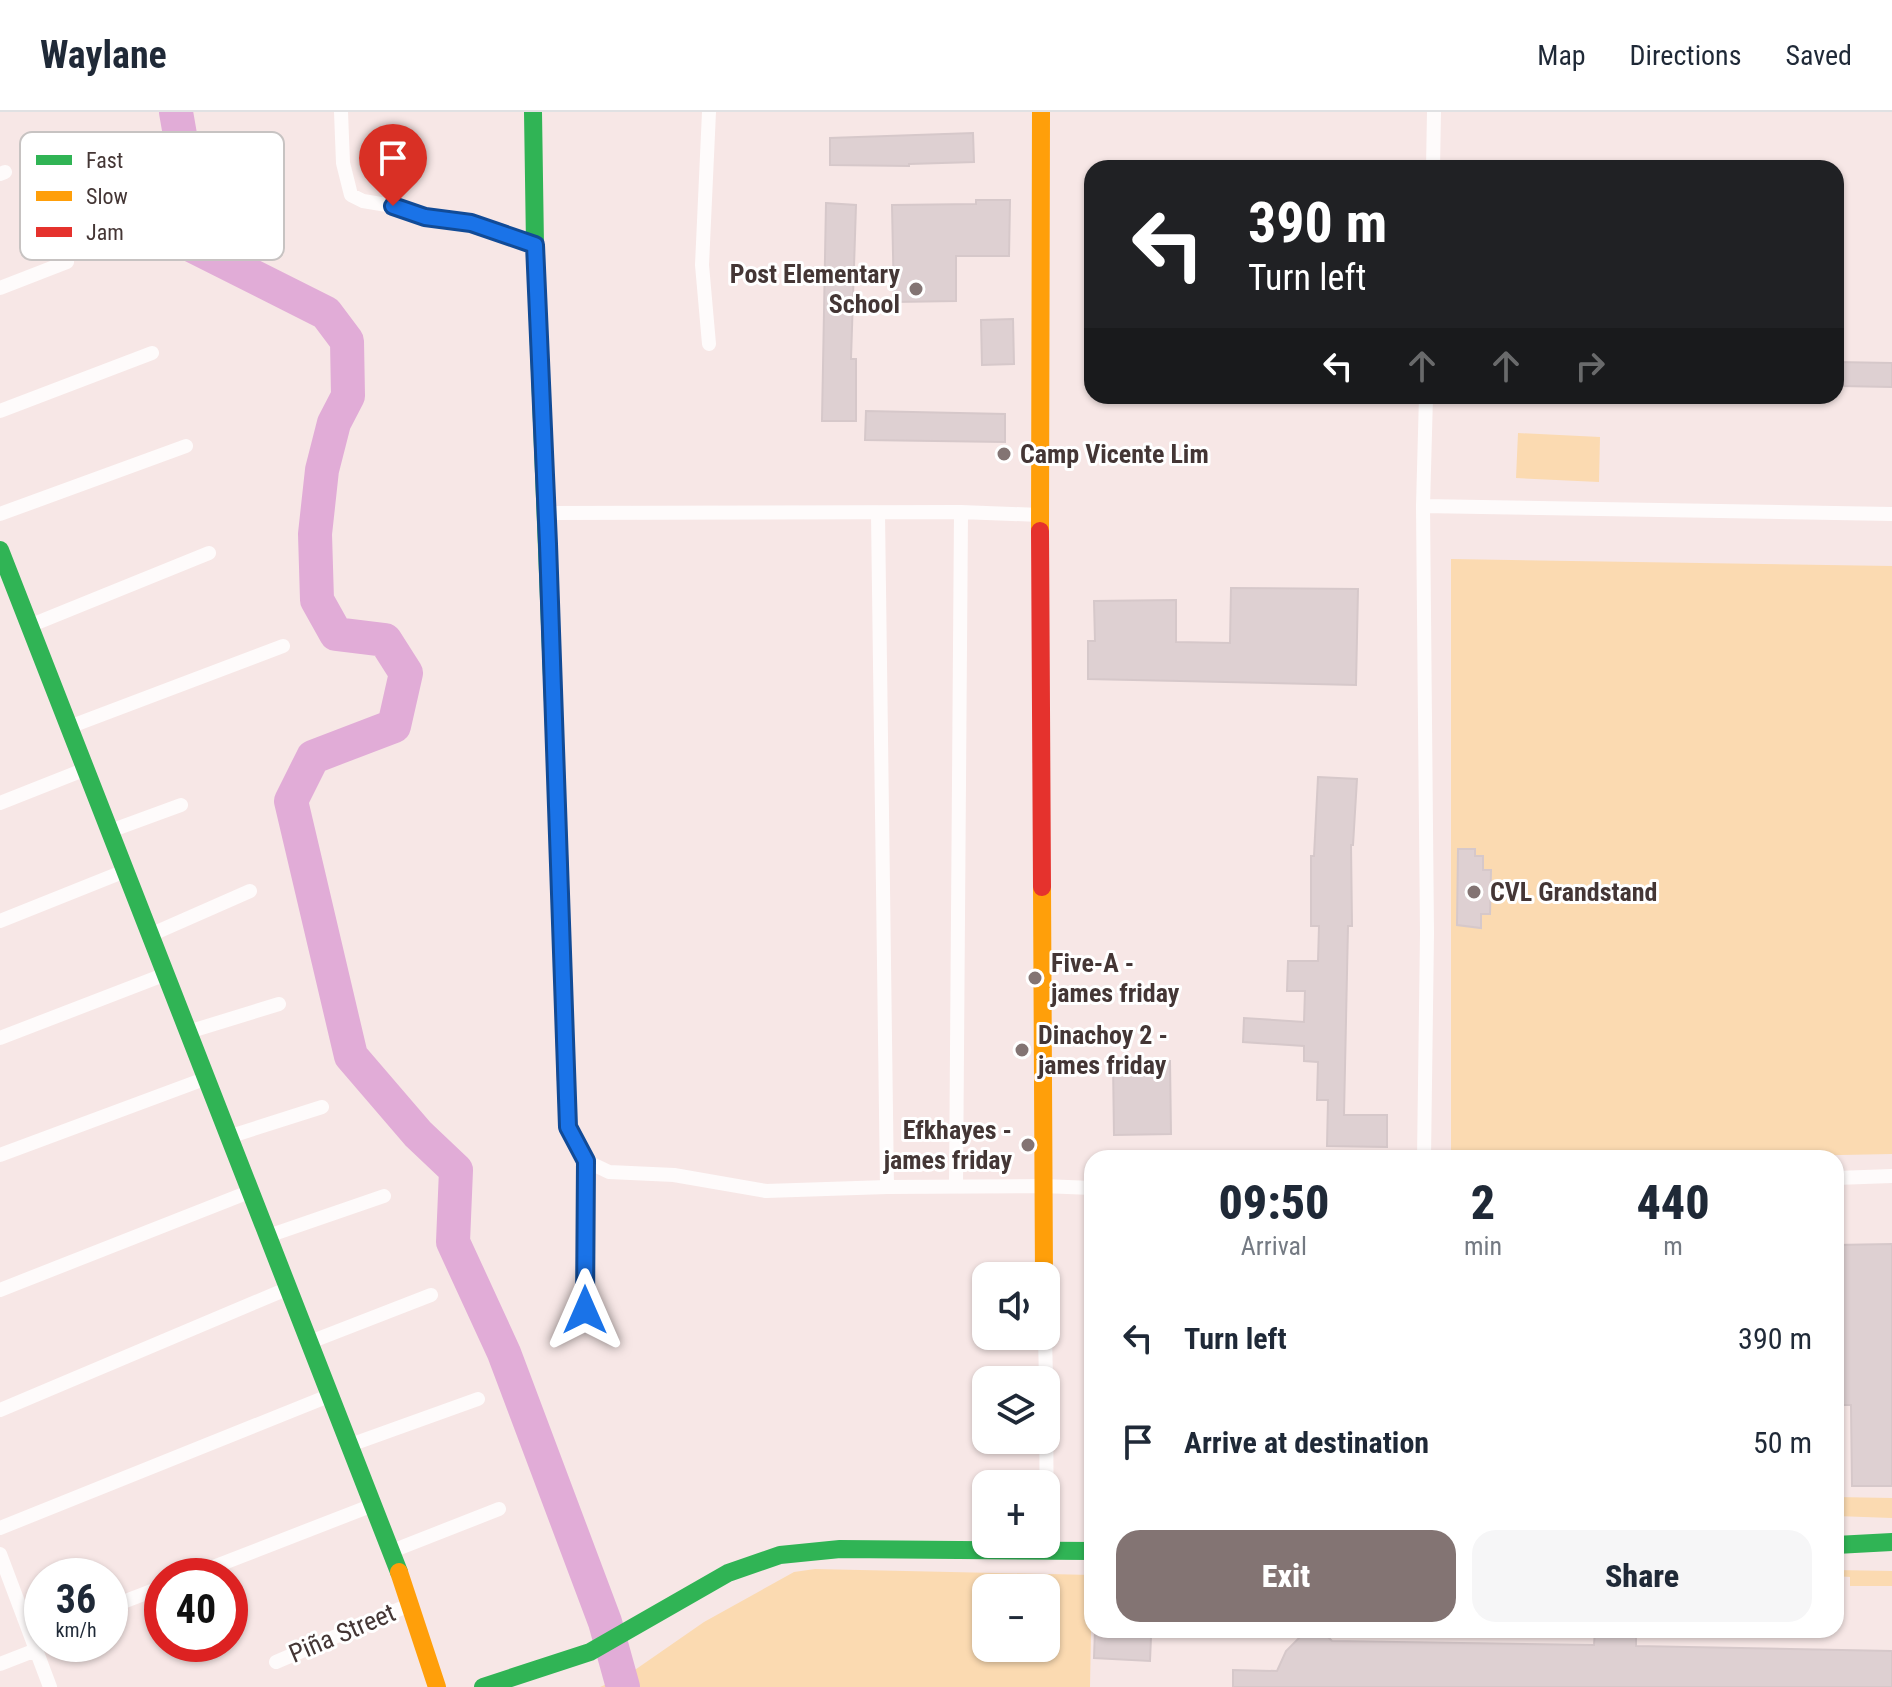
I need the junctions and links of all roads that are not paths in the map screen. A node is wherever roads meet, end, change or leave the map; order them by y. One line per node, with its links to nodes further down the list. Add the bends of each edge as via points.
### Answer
1 (341, 112): 7 (street, via 343,163 351,195 425,217 471,223)
2 (533, 112): 7 (street)
3 (709, 112): 10 (street, via 702,265)
4 (1041, 112): 21 (street)
5 (1434, 112): 6 (street)
6 (1433, 160)
7 (535, 245): 17 (street)
8 (67, 262): 9 (street)
9 (0, 288)
10 (709, 344)
11 (152, 353): 13 (street)
12 (1426, 404): 15 (street)
13 (0, 411)
14 (186, 446): 18 (street)
15 (1423, 506): 20 (street); 42 (street)
16 (961, 512): 19 (street); 21 (street); 47 (street)
17 (547, 513): 19 (street); 44 (street, via 568,1127)
18 (0, 514)
19 (878, 514): 49 (street)
20 (1892, 514)
21 (1040, 515): 48 (street)
22 (0, 550): 24 (street)
23 (209, 553): 24 (street)
24 (29, 626): 26 (street)
25 (283, 646): 26 (street)
26 (69, 727): 27 (street)
27 (86, 769): 28 (street); 30 (street)
28 (0, 803)
29 (181, 805): 30 (street)
30 (110, 831): 31 (street)
31 (125, 871): 33 (street); 34 (street)
32 (250, 891): 34 (street)
33 (0, 921)
34 (150, 935): 35 (street)
35 (166, 974): 37 (street); 38 (street)
36 (279, 1004): 37 (street)
37 (188, 1032): 39 (street)
38 (0, 1038)
39 (207, 1078): 41 (street); 43 (street)
40 (322, 1107): 41 (street)
41 (228, 1137): 51 (street)
42 (1424, 1150)
43 (0, 1155)
44 (586, 1161): 49 (street, via 609,1172 674,1175 766,1191); 58 (street)
45 (1892, 1176): 46 (street)
46 (1844, 1178)
47 (956, 1186): 48 (street); 49 (street)
48 (1043, 1186): 50 (street); 54 (street)
49 (887, 1187)
50 (1084, 1188)
51 (249, 1192): 53 (street); 56 (street)
52 (384, 1196): 53 (street)
53 (268, 1236): 55 (street)
54 (1044, 1262)
55 (289, 1288): 59 (street); 62 (street)
56 (0, 1290)
57 (431, 1295): 59 (street)
58 (585, 1310)
59 (310, 1342): 60 (street)
60 (331, 1395): 63 (street); 66 (street)
61 (478, 1399): 63 (street)
62 (0, 1410)
63 (350, 1445): 64 (street)
64 (373, 1505): 71 (street); 74 (street)
65 (499, 1509): 71 (street)
66 (0, 1528)
67 (1892, 1542): 68 (street)
68 (1844, 1545)
69 (972, 1550): 83 (street, via 801,1551 756,1562 590,1652)
70 (1060, 1550): 72 (street)
71 (392, 1551): 75 (street)
72 (1084, 1551)
73 (0, 1554): 76 (street)
74 (236, 1558)
75 (409, 1605): 79 (street, Piña Street); 82 (street)
76 (24, 1610)
77 (24, 1648): 80 (street)
78 (43, 1662): 81 (street)
79 (276, 1662)
80 (0, 1664)
81 (50, 1687)
82 (437, 1687)
83 (483, 1687)

